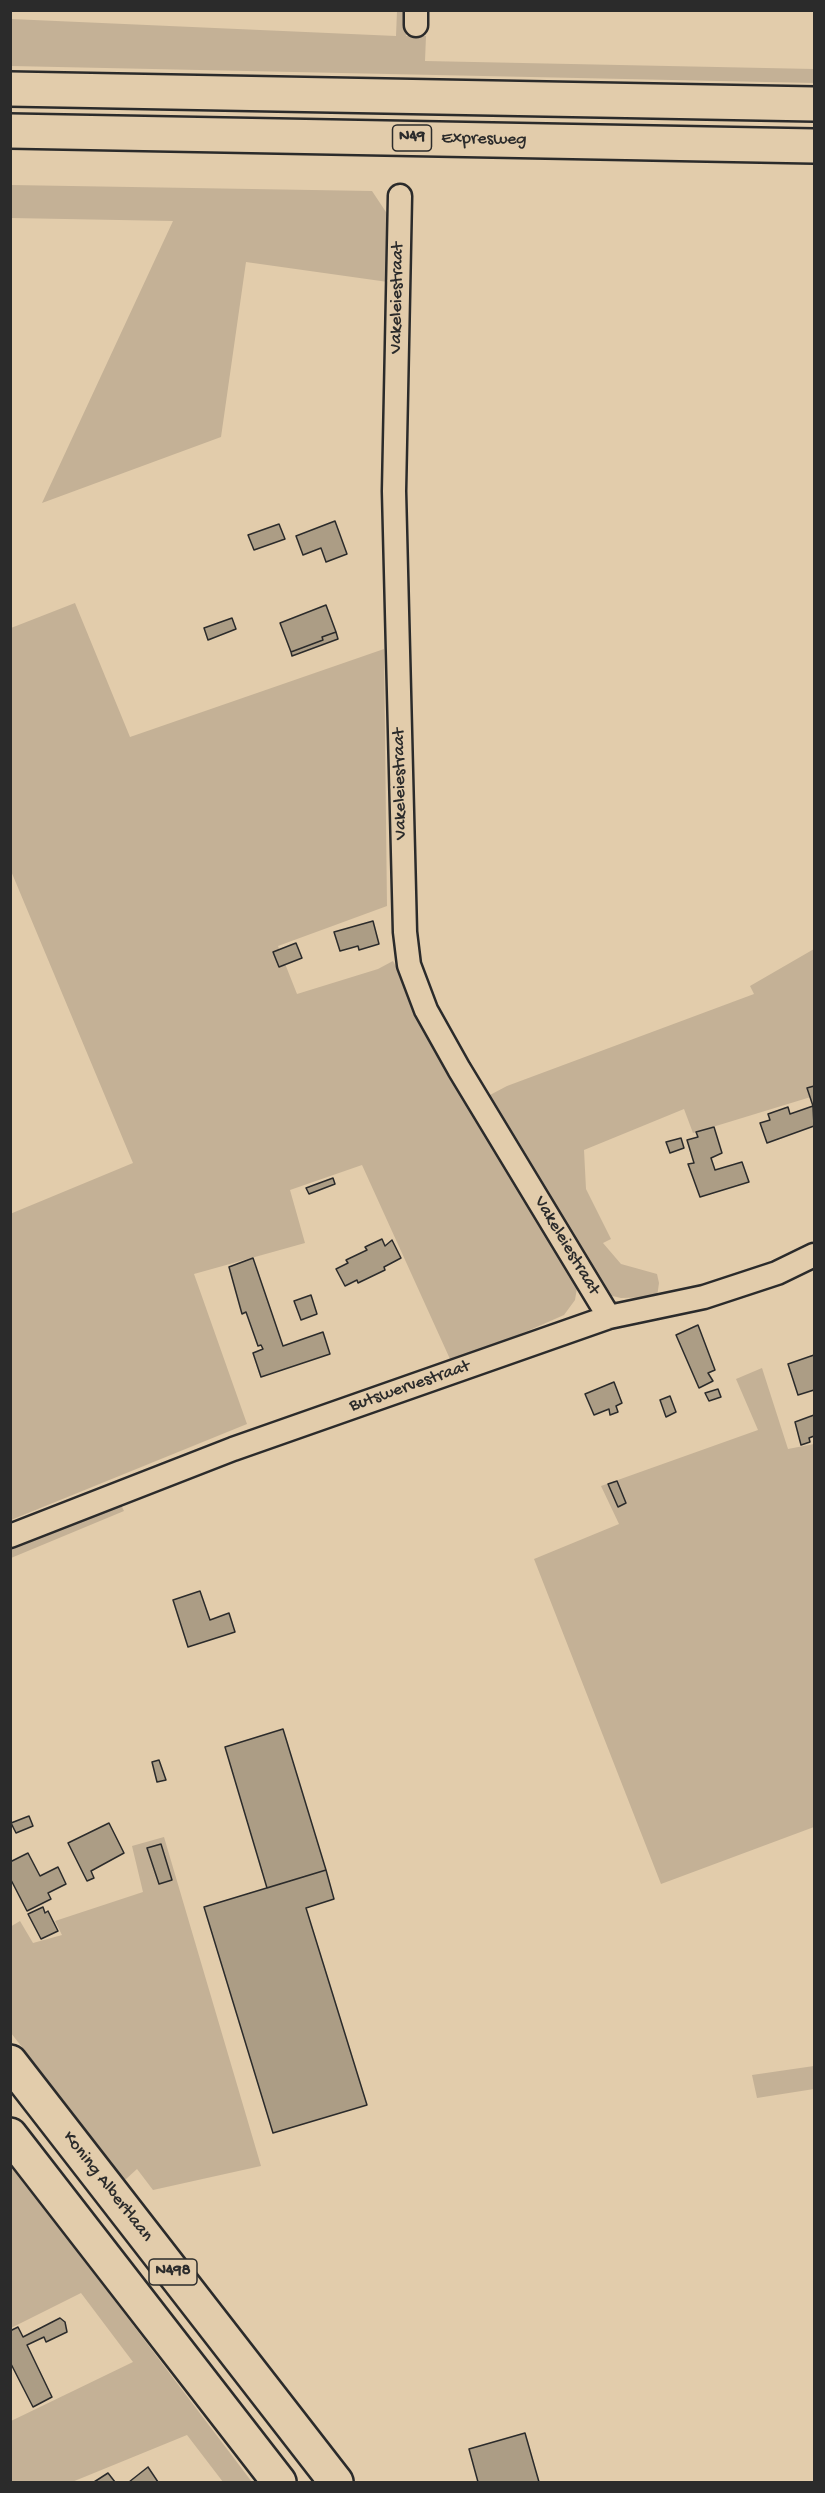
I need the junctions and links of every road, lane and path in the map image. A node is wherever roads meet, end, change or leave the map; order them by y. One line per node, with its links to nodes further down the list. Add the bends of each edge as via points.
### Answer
1 (10, 89): 2 (main road)
2 (814, 104)
3 (10, 131): 4 (main road, Expresweg / N49)
4 (814, 146)
5 (400, 196): 7 (street, Vakeleiestraat, via 394,491 409,965 426,1010 459,1069)
6 (814, 1255): 7 (street, Butswervestraat, via 704,1297)
7 (609, 1317): 8 (street, Butswervestraat, via 233,1449)
8 (10, 1536)
9 (10, 2062): 12 (main road, Koning Albertlaan / N498)
10 (10, 2135): 11 (main road, N498)
11 (279, 2482)
12 (336, 2482)

